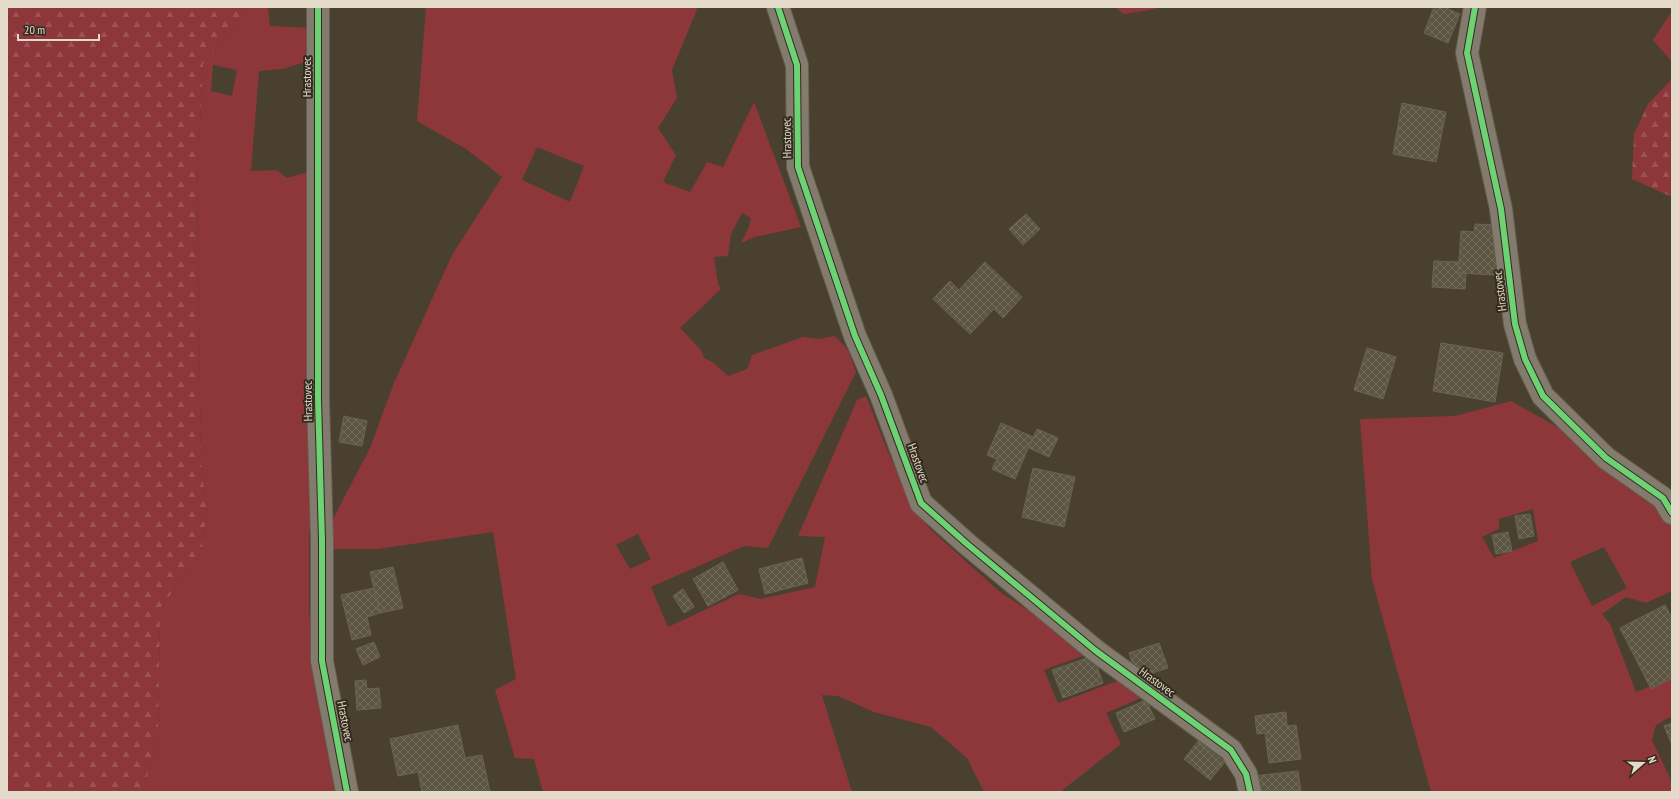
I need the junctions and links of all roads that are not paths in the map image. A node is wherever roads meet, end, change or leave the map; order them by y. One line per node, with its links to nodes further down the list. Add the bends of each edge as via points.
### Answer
1 (318, 7): 5 (street, Hrastovec, via 318,399 322,661)
2 (778, 7): 6 (street, Hrastovec, via 797,64 798,167 855,336 881,395 921,503 1096,651 1231,750 1246,774)
3 (1475, 7): 4 (street, Hrastovec, via 1467,53 1501,209 1515,324 1525,359 1543,396 1606,458 1663,498)
4 (1672, 513)
5 (347, 792)
6 (1250, 792)

